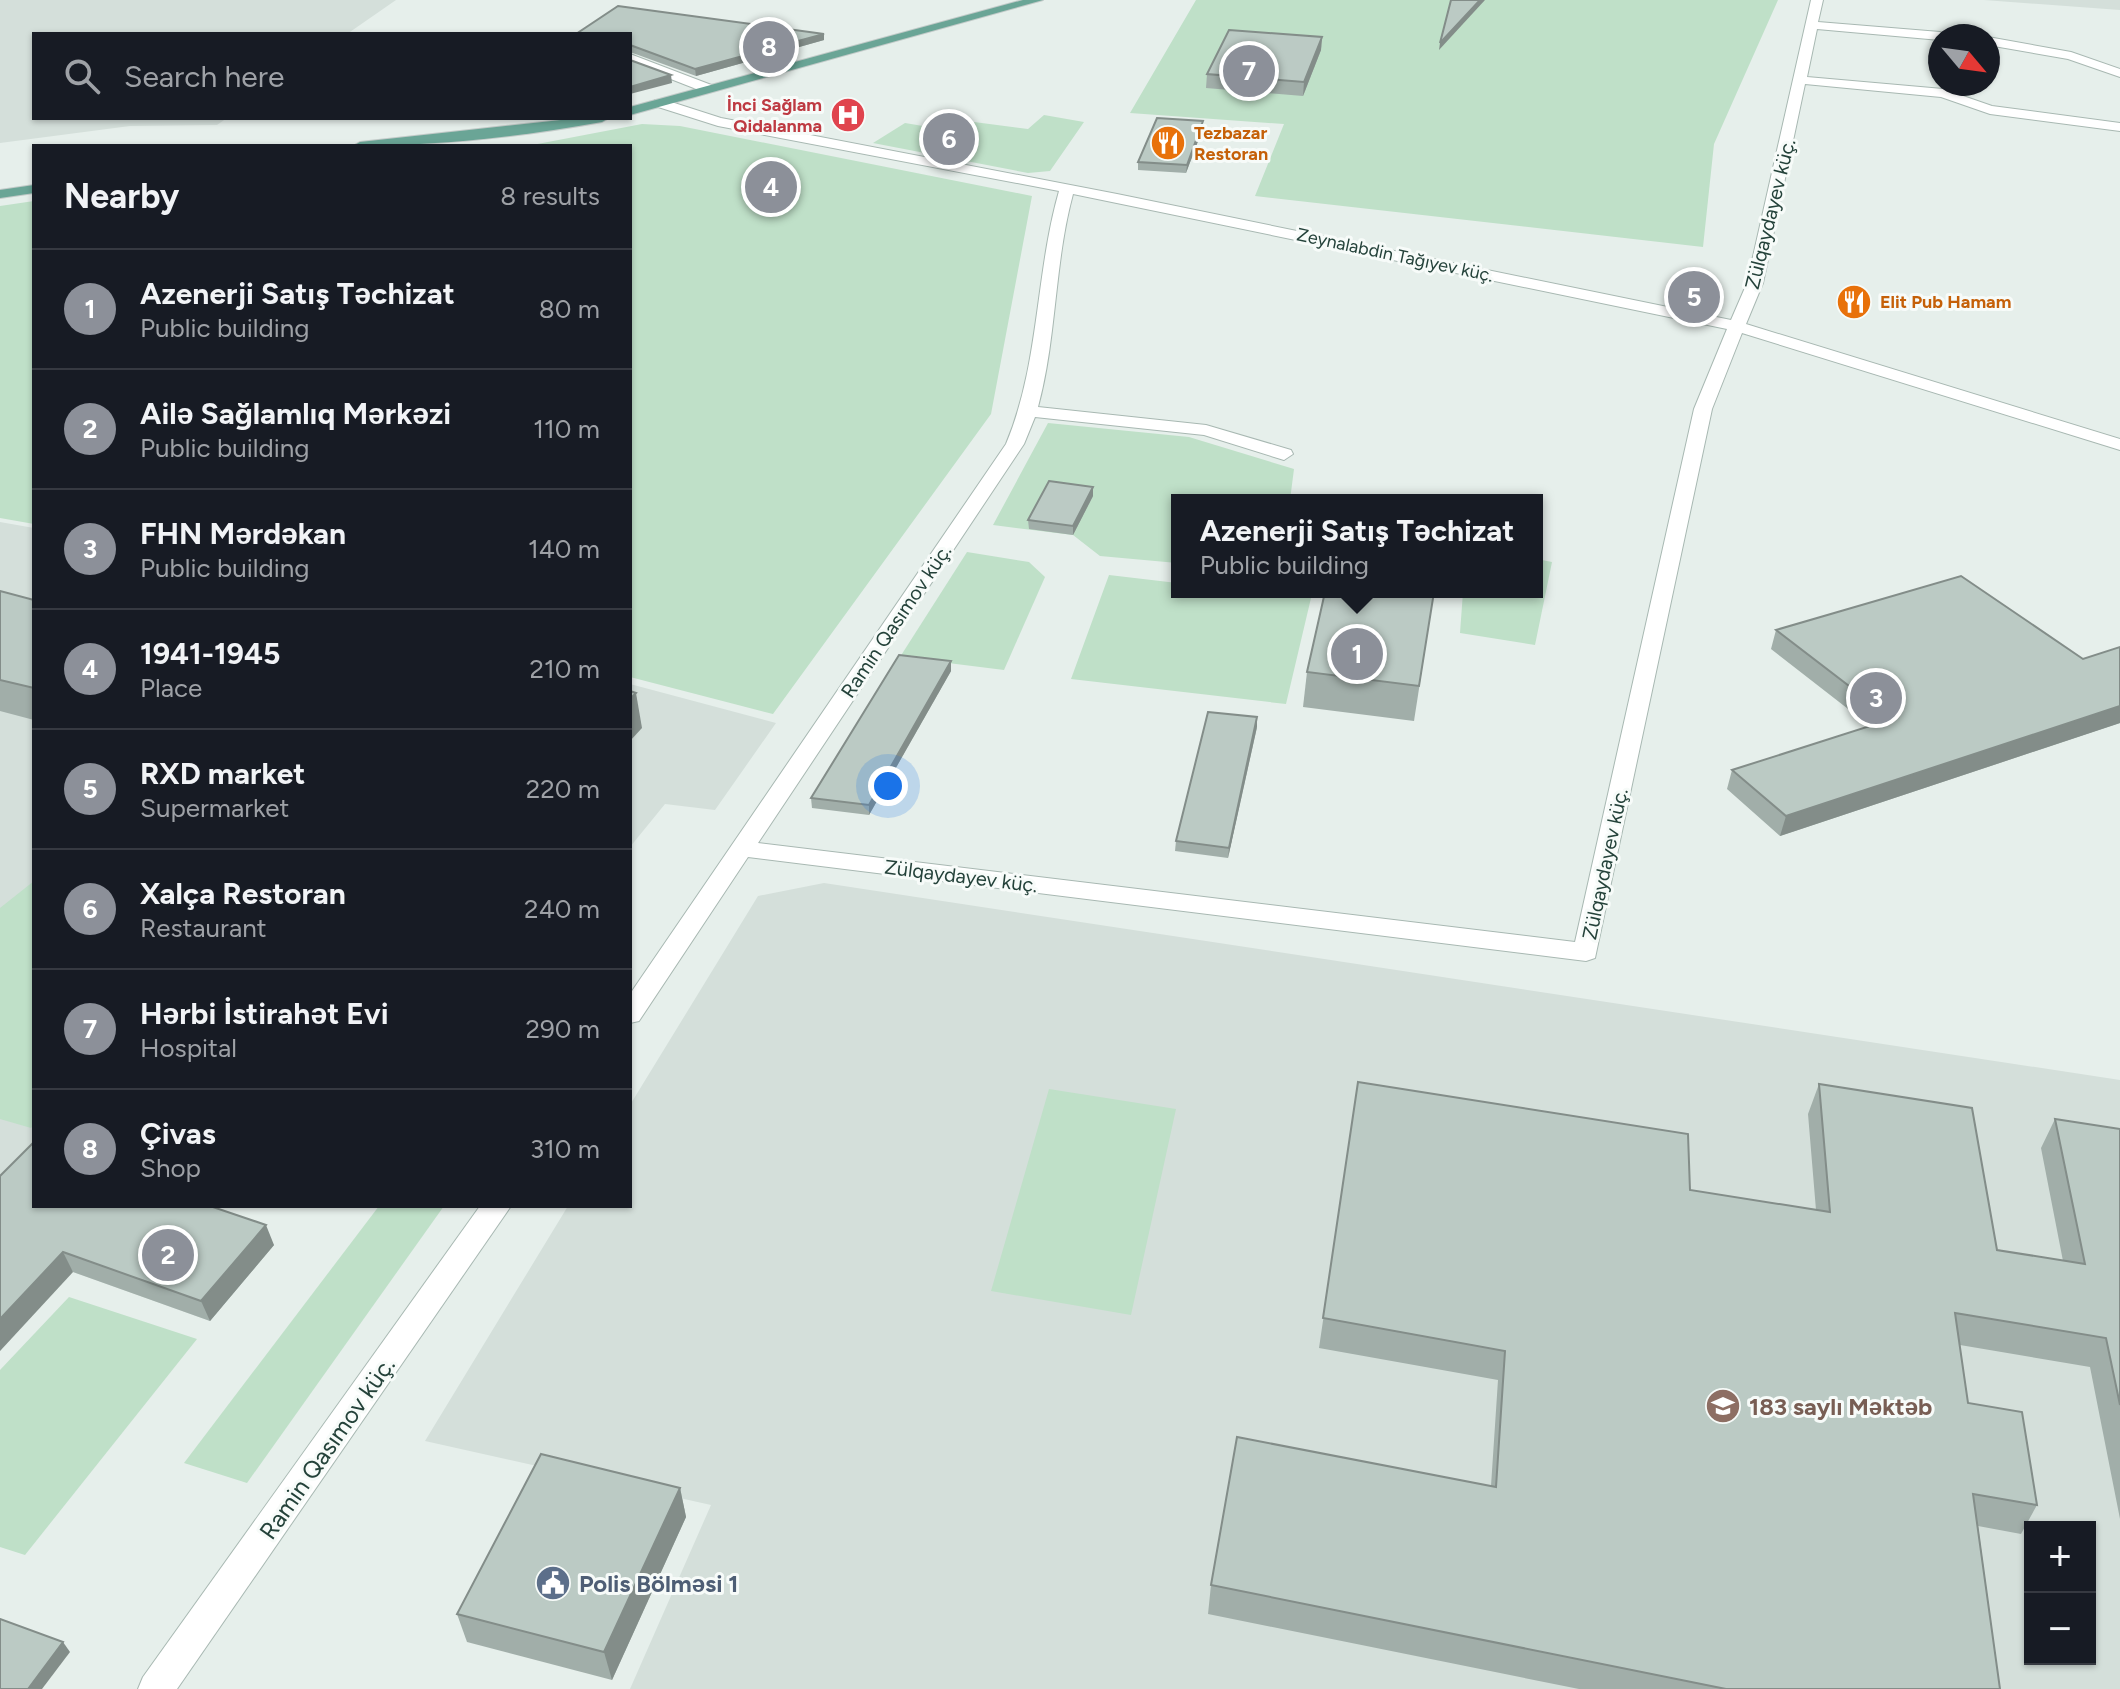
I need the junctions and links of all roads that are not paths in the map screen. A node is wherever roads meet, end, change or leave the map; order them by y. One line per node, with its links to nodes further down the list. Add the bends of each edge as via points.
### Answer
1 (1037, 0): 9 (main road)
2 (1817, 0): 3 (street, Zülqaydayev küç.)
3 (1813, 25): 4 (street); 8 (street, Zülqaydayev küç.)
4 (1928, 35)
5 (2000, 43): 7 (street, via 2071,56)
6 (632, 59): 9 (street)
7 (2120, 73)
8 (1801, 80): 13 (street, via 1943,93 1990,110); 18 (street, Zülqaydayev küç., via 1755,283)
9 (709, 89): 10 (main road)
10 (660, 103): 11 (main road); 16 (street, Zeynalabdin Tağıyev küç., via 718,122)
11 (632, 110)
12 (591, 120): 14 (main road)
13 (2120, 127)
14 (380, 144)
15 (32, 189): 17 (main road)
16 (1067, 189): 18 (street, Zeynalabdin Tağıyev küç.); 19 (street, Ramin Qasımov küç.)
17 (0, 194)
18 (1737, 326): 20 (street, Zeynalabdin Tağıyev küç.); 22 (street, Zülqaydayev küç., via 1703,409 1586,952)
19 (1028, 411): 21 (street, via 1206,430); 22 (street, Ramin Qasımov küç., via 1015,444)
20 (2120, 445)
21 (1284, 454)
22 (743, 849): 23 (street, Ramin Qasımov küç.)
23 (632, 1011)
24 (495, 1208): 25 (street, Ramin Qasımov küç.)
25 (156, 1689)

